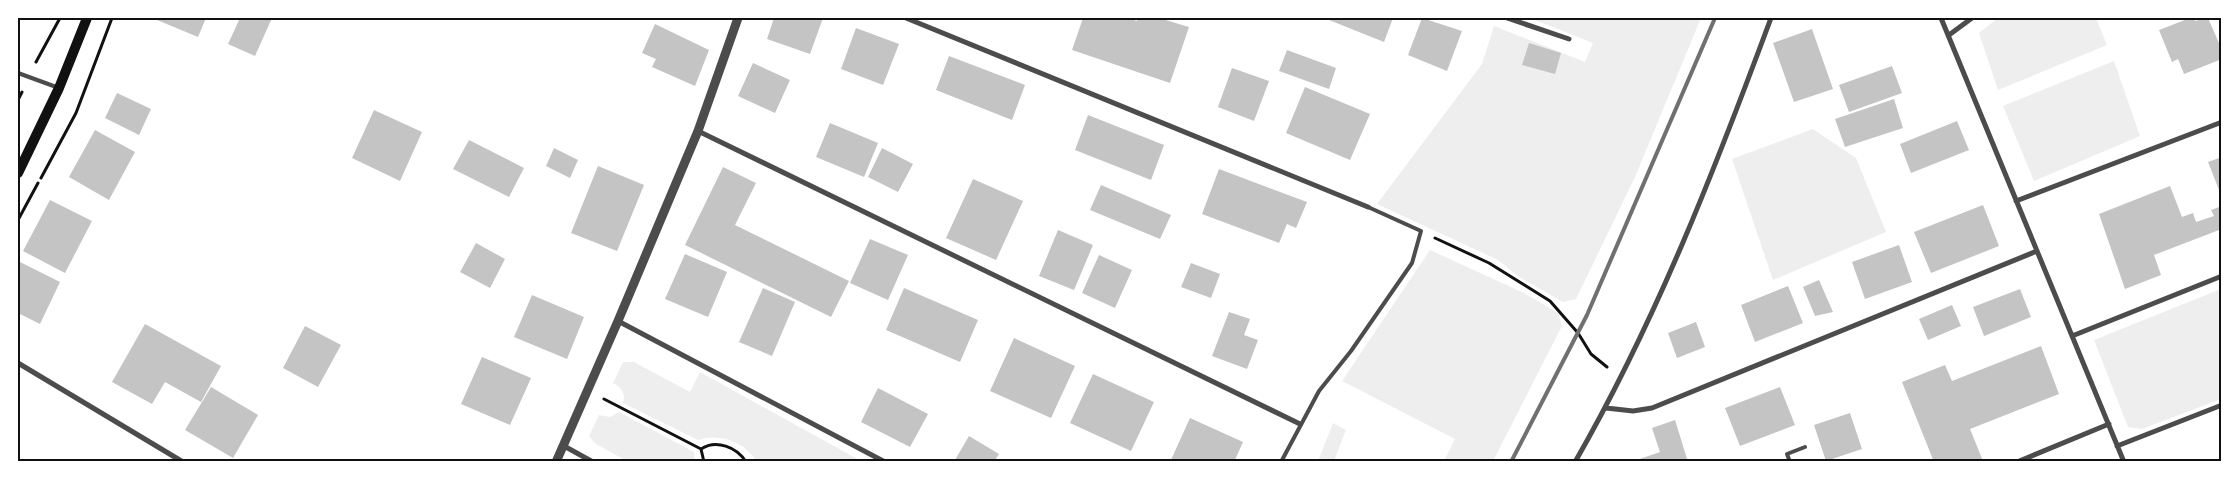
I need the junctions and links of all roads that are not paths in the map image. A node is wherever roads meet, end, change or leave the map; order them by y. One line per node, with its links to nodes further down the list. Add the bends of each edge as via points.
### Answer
1 (87, 18): 11 (main road)
2 (738, 18): 13 (street)
3 (906, 18): 16 (street)
4 (1507, 18): 9 (street)
5 (1771, 18): 23 (street, via 1721,153)
6 (1941, 18): 8 (street)
7 (1972, 18): 8 (street)
8 (1949, 35): 15 (street)
9 (1569, 39)
10 (18, 73): 11 (lane)
11 (58, 88): 14 (main road)
12 (2222, 122): 15 (street)
13 (698, 132): 19 (street); 24 (street)
14 (18, 173)
15 (2016, 201): 17 (street)
16 (1368, 207): 24 (lane, via 1421,231 1412,262 1351,351 1319,391)
17 (2037, 251): 20 (street); 23 (street, via 1652,408 1633,411)
18 (2222, 276): 20 (street)
19 (618, 321): 26 (street); 32 (street)
20 (2072, 336): 25 (street)
21 (18, 363): 29 (street)
22 (2222, 406): 27 (street)
23 (1606, 408): 34 (street)
24 (1300, 424): 33 (lane)
25 (2108, 424): 27 (street); 36 (street)
26 (564, 446): 30 (street); 31 (street)
27 (2118, 446): 37 (street)
28 (1805, 447): 35 (lane, via 1787,454)
29 (183, 462)
30 (556, 462)
31 (593, 462)
32 (885, 462)
33 (1281, 462)
34 (1575, 462)
35 (1790, 462)
36 (2017, 462)
37 (2124, 462)

